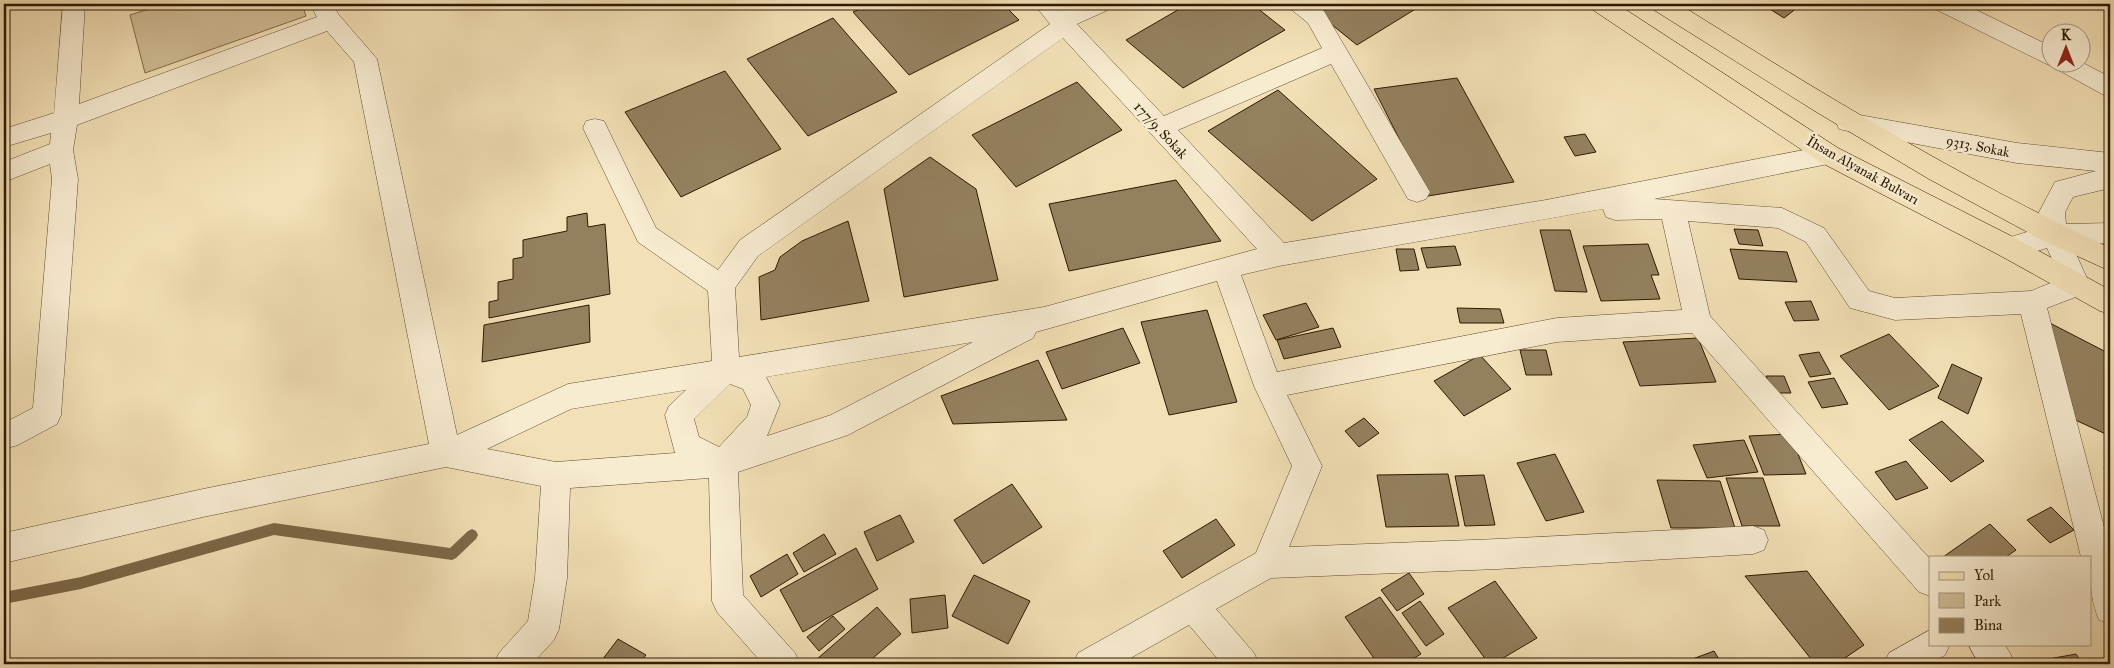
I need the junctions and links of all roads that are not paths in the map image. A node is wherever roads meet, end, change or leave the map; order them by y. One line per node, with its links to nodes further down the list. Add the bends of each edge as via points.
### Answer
1 (74, 4): 14 (street)
2 (1045, 4): 9 (street, 177/9. Sokak)
3 (1100, 4): 9 (street)
4 (1300, 4): 10 (street, via 1316,17)
5 (1601, 4): 20 (main road, İhsan Alyanak Bulvarı)
6 (1662, 4): 15 (main road)
7 (1945, 4): 11 (street)
8 (326, 12): 14 (street); 42 (street, via 365,59)
9 (1062, 24): 17 (street, 177/9. Sokak); 34 (street, via 749,248)
10 (1336, 52): 17 (street); 24 (street)
11 (2042, 53)
12 (2079, 72): 13 (street)
13 (2110, 88)
14 (66, 119): 18 (street); 19 (street)
15 (1847, 122): 21 (street, 9313. Sokak, via 2017,154); 28 (main road)
16 (595, 128): 34 (street, via 647,235)
17 (1159, 128): 30 (street, 177/9. Sokak)
18 (4, 138)
19 (61, 150): 22 (street); 41 (street, via 65,179 47,415)
20 (1829, 155): 26 (street); 29 (main road, İhsan Alyanak Bulvarı)
21 (2110, 164)
22 (4, 172)
23 (2110, 178): 28 (street, via 2064,188 2052,212)
24 (1417, 192)
25 (1672, 209): 26 (street); 35 (street, via 1782,218 1814,235 1860,300 1895,309); 38 (street)
26 (1546, 210): 30 (street)
27 (2110, 233): 28 (street)
28 (2054, 235): 29 (street); 31 (main road); 33 (street)
29 (2010, 248): 33 (main road, İhsan Alyanak Bulvarı)
30 (1279, 255): 32 (street)
31 (2110, 260)
32 (1225, 268): 37 (street); 40 (street)
33 (2077, 285): 35 (street); 36 (main road, İhsan Alyanak Bulvarı)
34 (721, 286): 39 (street)
35 (2032, 302): 50 (street)
36 (2110, 303)
37 (1044, 319): 39 (street); 43 (street, via 838,426)
38 (1698, 321): 40 (street, via 1557,330); 48 (street)
39 (726, 370): 42 (street, via 568,397); 43 (street, via 753,380 766,404 758,426); 43 (street, via 679,415 686,445)
40 (1268, 386): 47 (street, via 1307,466)
41 (4, 436)
42 (446, 454): 44 (street); 46 (street, via 203,503)
43 (723, 463): 44 (street); 54 (street, via 728,601)
44 (556, 476): 53 (street, via 551,578 543,629)
45 (1753, 540): 47 (street)
46 (4, 548)
47 (1267, 563): 49 (street)
48 (1929, 580)
49 (1193, 606): 55 (street); 56 (street)
50 (2110, 609)
51 (1931, 646): 57 (street)
52 (1986, 646): 58 (street)
53 (510, 664)
54 (784, 664)
55 (1089, 664)
56 (1243, 664)
57 (1900, 664)
58 (1999, 664)

